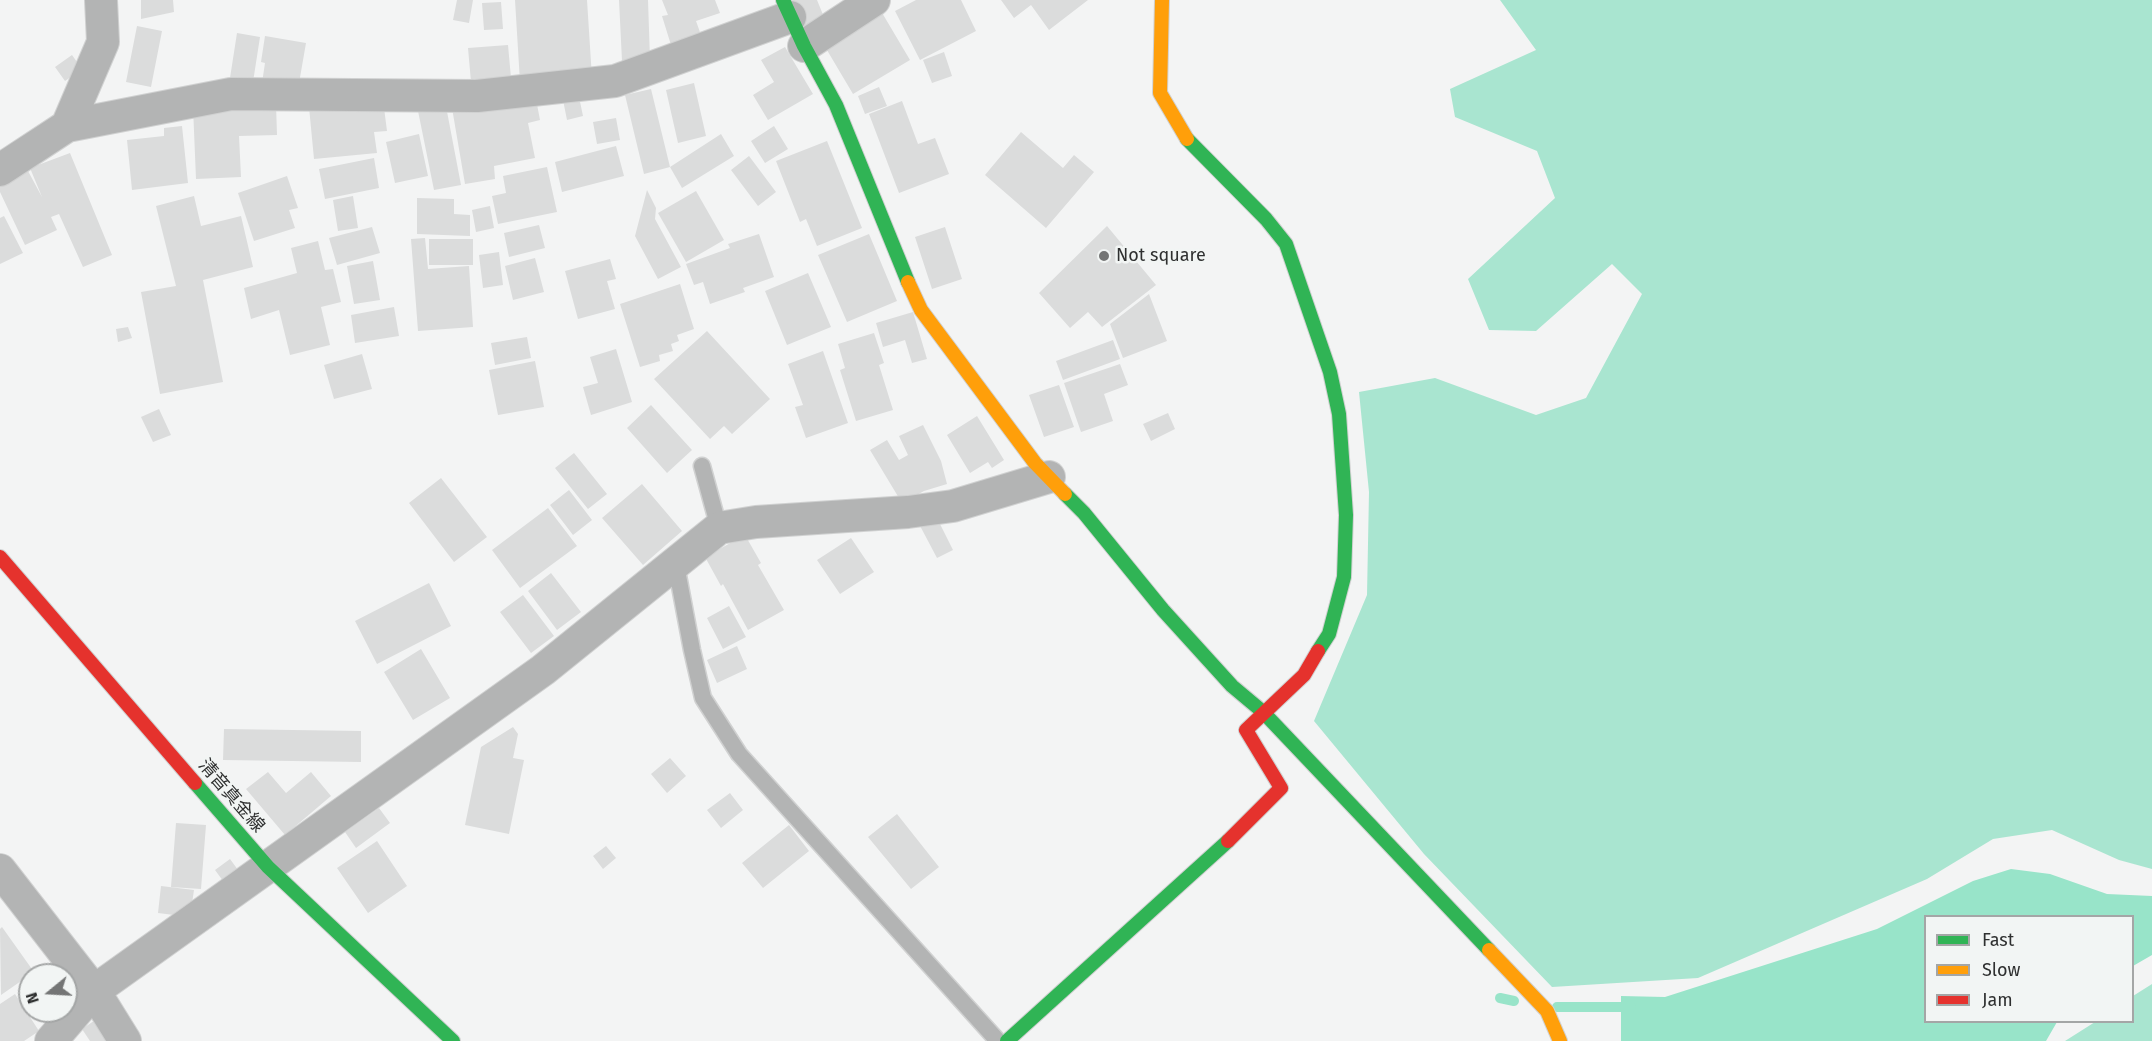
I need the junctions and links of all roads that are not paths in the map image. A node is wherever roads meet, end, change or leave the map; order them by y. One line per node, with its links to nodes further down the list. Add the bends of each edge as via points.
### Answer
1 (101, 0): 6 (street, via 103,42)
2 (874, 0): 5 (street)
3 (1162, 0): 13 (street, via 1160,93 1185,137 1286,244 1330,372 1339,414 1346,515 1344,577 1329,634 1304,675)
4 (786, 9): 5 (street); 6 (street, via 681,58 615,81 477,96 231,94)
5 (804, 46): 9 (street, via 836,105 921,310)
6 (67, 126): 7 (street)
7 (0, 170)
8 (702, 466): 10 (lane)
9 (1049, 477): 10 (street, via 953,507); 13 (street, via 1084,513 1162,610 1232,686)
10 (719, 528): 12 (street)
11 (0, 557): 14 (street, 清音真金線)
12 (676, 565): 14 (street, via 543,670); 20 (lane, via 703,698 739,754)
13 (1263, 712): 21 (street, via 1246,730 1281,788); 22 (street, via 1547,1011)
14 (268, 867): 16 (street); 19 (street, 清音真金線)
15 (0, 870): 16 (street)
16 (94, 991): 17 (street); 18 (street)
17 (51, 1041)
18 (125, 1041)
19 (453, 1041)
20 (998, 1041)
21 (1007, 1041)
22 (1560, 1041)

